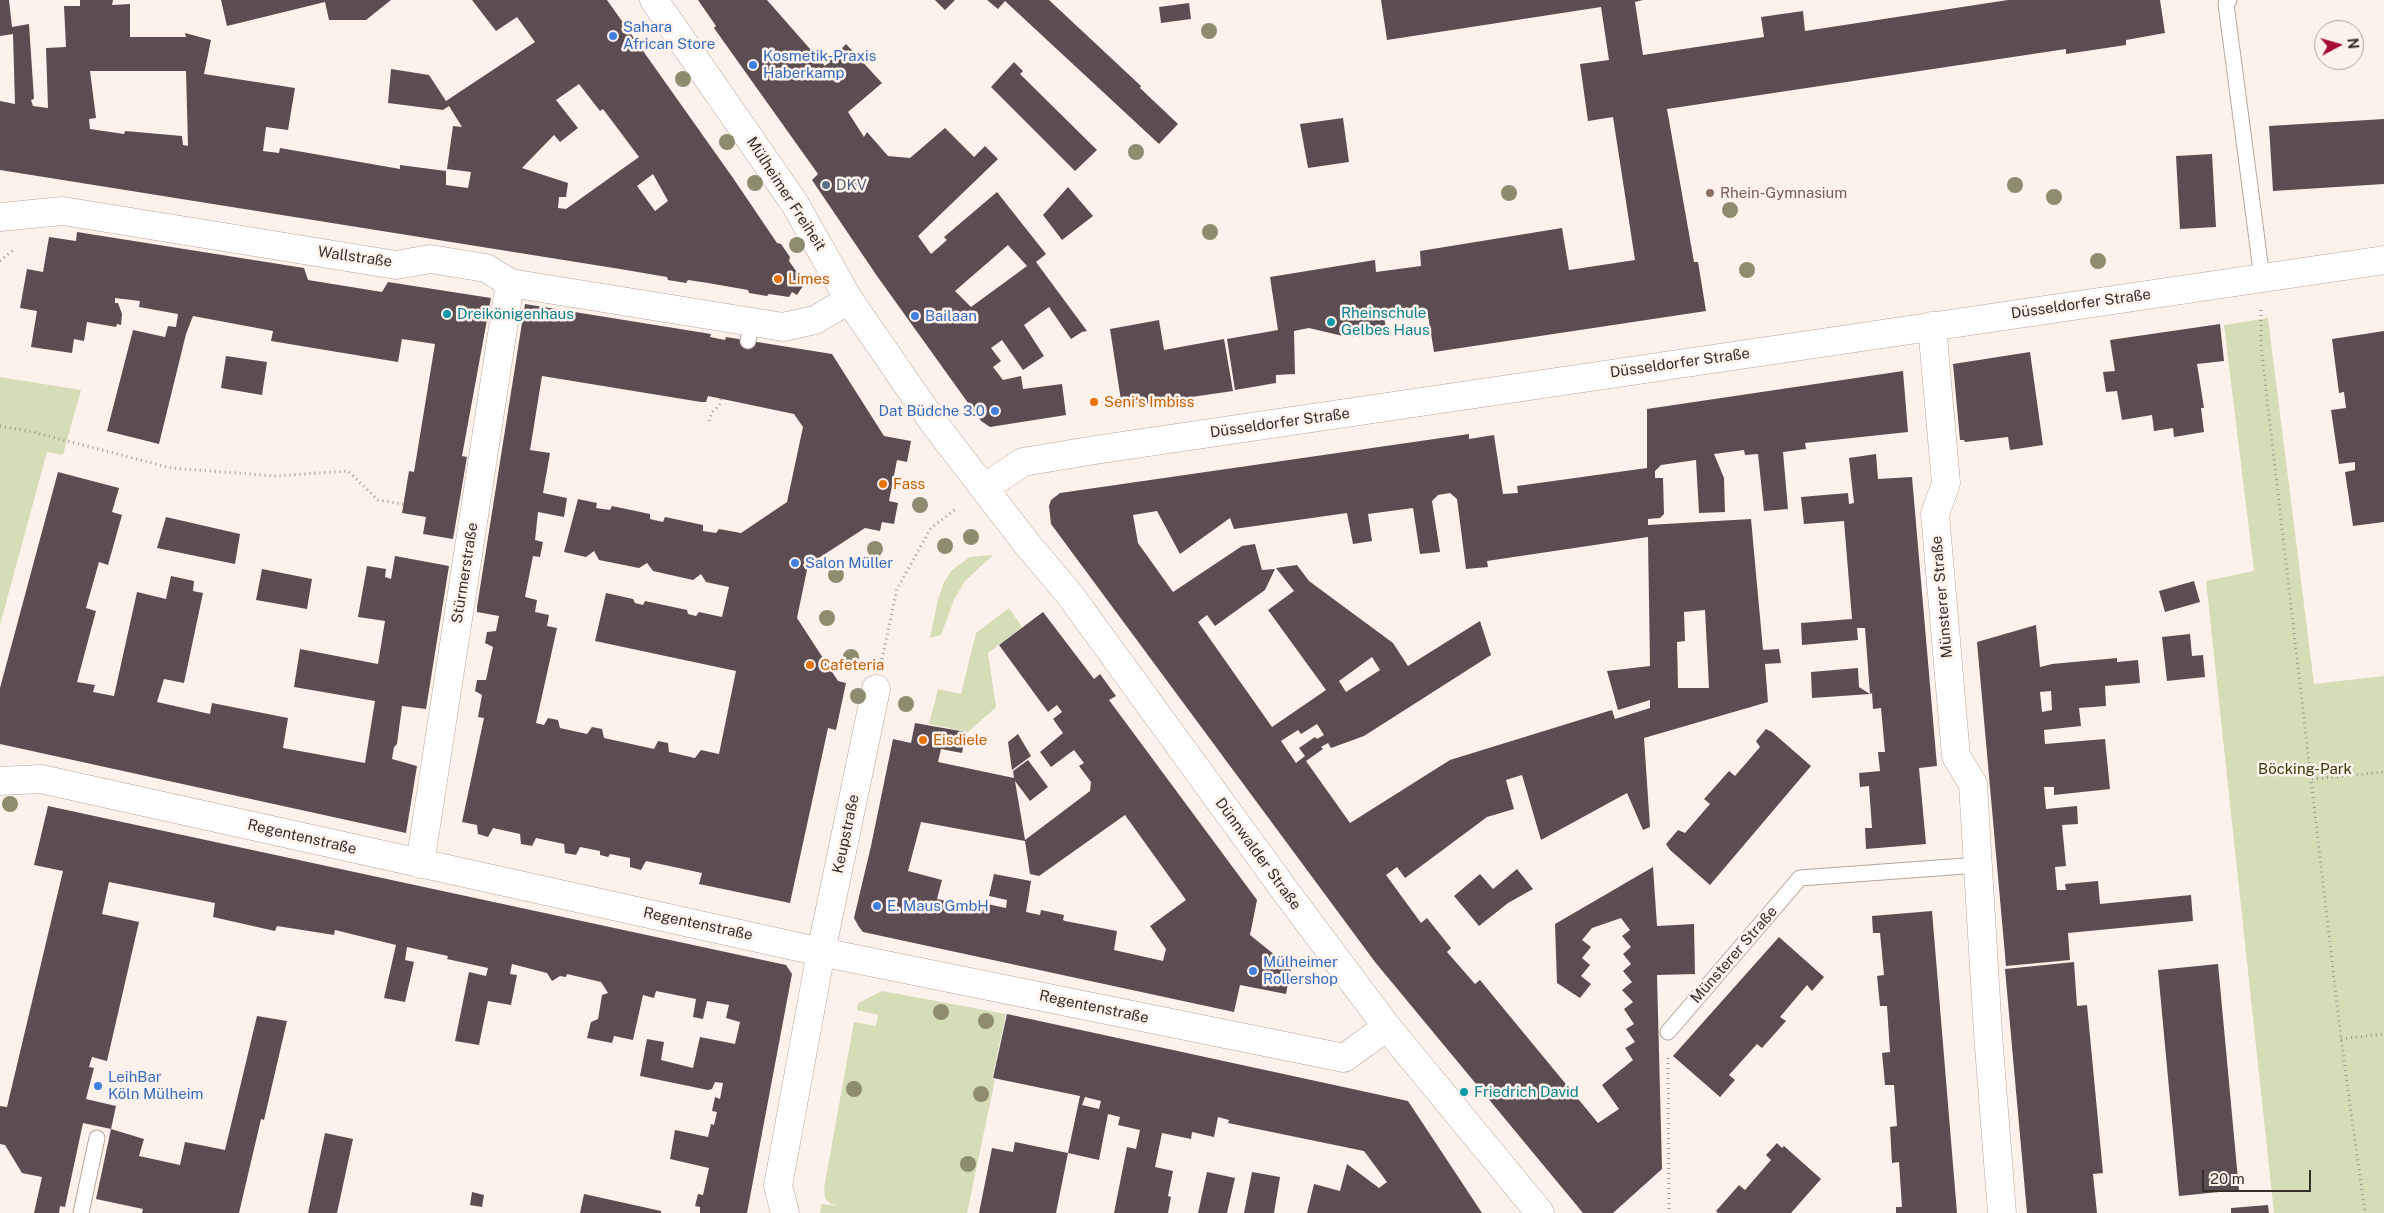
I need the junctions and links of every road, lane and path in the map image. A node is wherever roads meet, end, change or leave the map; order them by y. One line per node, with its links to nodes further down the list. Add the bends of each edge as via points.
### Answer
1 (654, 0): 7 (street, Mülheimer Freiheit, via 795,204)
2 (2229, 0): 5 (lane, via 2226,4)
3 (0, 217): 6 (street, Wallstraße, via 63,211 396,264 430,259 486,268)
4 (2384, 260): 5 (street, Düsseldorfer Straße)
5 (2262, 278): 8 (street, Düsseldorfer Straße); 16 (path, via 2260,346)
6 (510, 283): 7 (street, Wallstraße, via 750,332 815,320); 18 (street, Stürmerstraße)
7 (849, 300): 12 (street, Mülheimer Freiheit, via 936,426)
8 (1932, 326): 12 (street, Düsseldorfer Straße, via 1023,462); 19 (street, Münsterer Straße, via 1946,483 1935,514 1956,756 1972,784)
9 (720, 398): 10 (path, via 719,406)
10 (709, 421)
11 (0, 426): 13 (path, via 171,468 276,476 348,471 378,500)
12 (984, 488): 14 (path, via 931,528 897,589); 21 (street, Dünnwalder Straße, via 1070,595)
13 (403, 504)
14 (876, 689): 20 (street, Keupstraße)
15 (2384, 772): 16 (path)
16 (2312, 779): 24 (path)
17 (0, 781): 18 (street, Regentenstraße, via 41,779)
18 (420, 864): 20 (street, Regentenstraße)
19 (1979, 865): 22 (lane, Münsterer Straße, via 1800,878); 30 (street, Münsterer Straße)
20 (821, 952): 21 (street, Regentenstraße, via 1344,1058); 27 (street, Keupstraße, via 778,1186)
21 (1387, 1027): 28 (street, Dünnwalder Straße)
22 (1668, 1032): 29 (path)
23 (2384, 1034): 24 (path)
24 (2341, 1039): 31 (path)
25 (97, 1138): 26 (lane)
26 (81, 1213)
27 (785, 1213)
28 (1540, 1213)
29 (1669, 1213)
30 (2002, 1213)
31 (2365, 1213)

